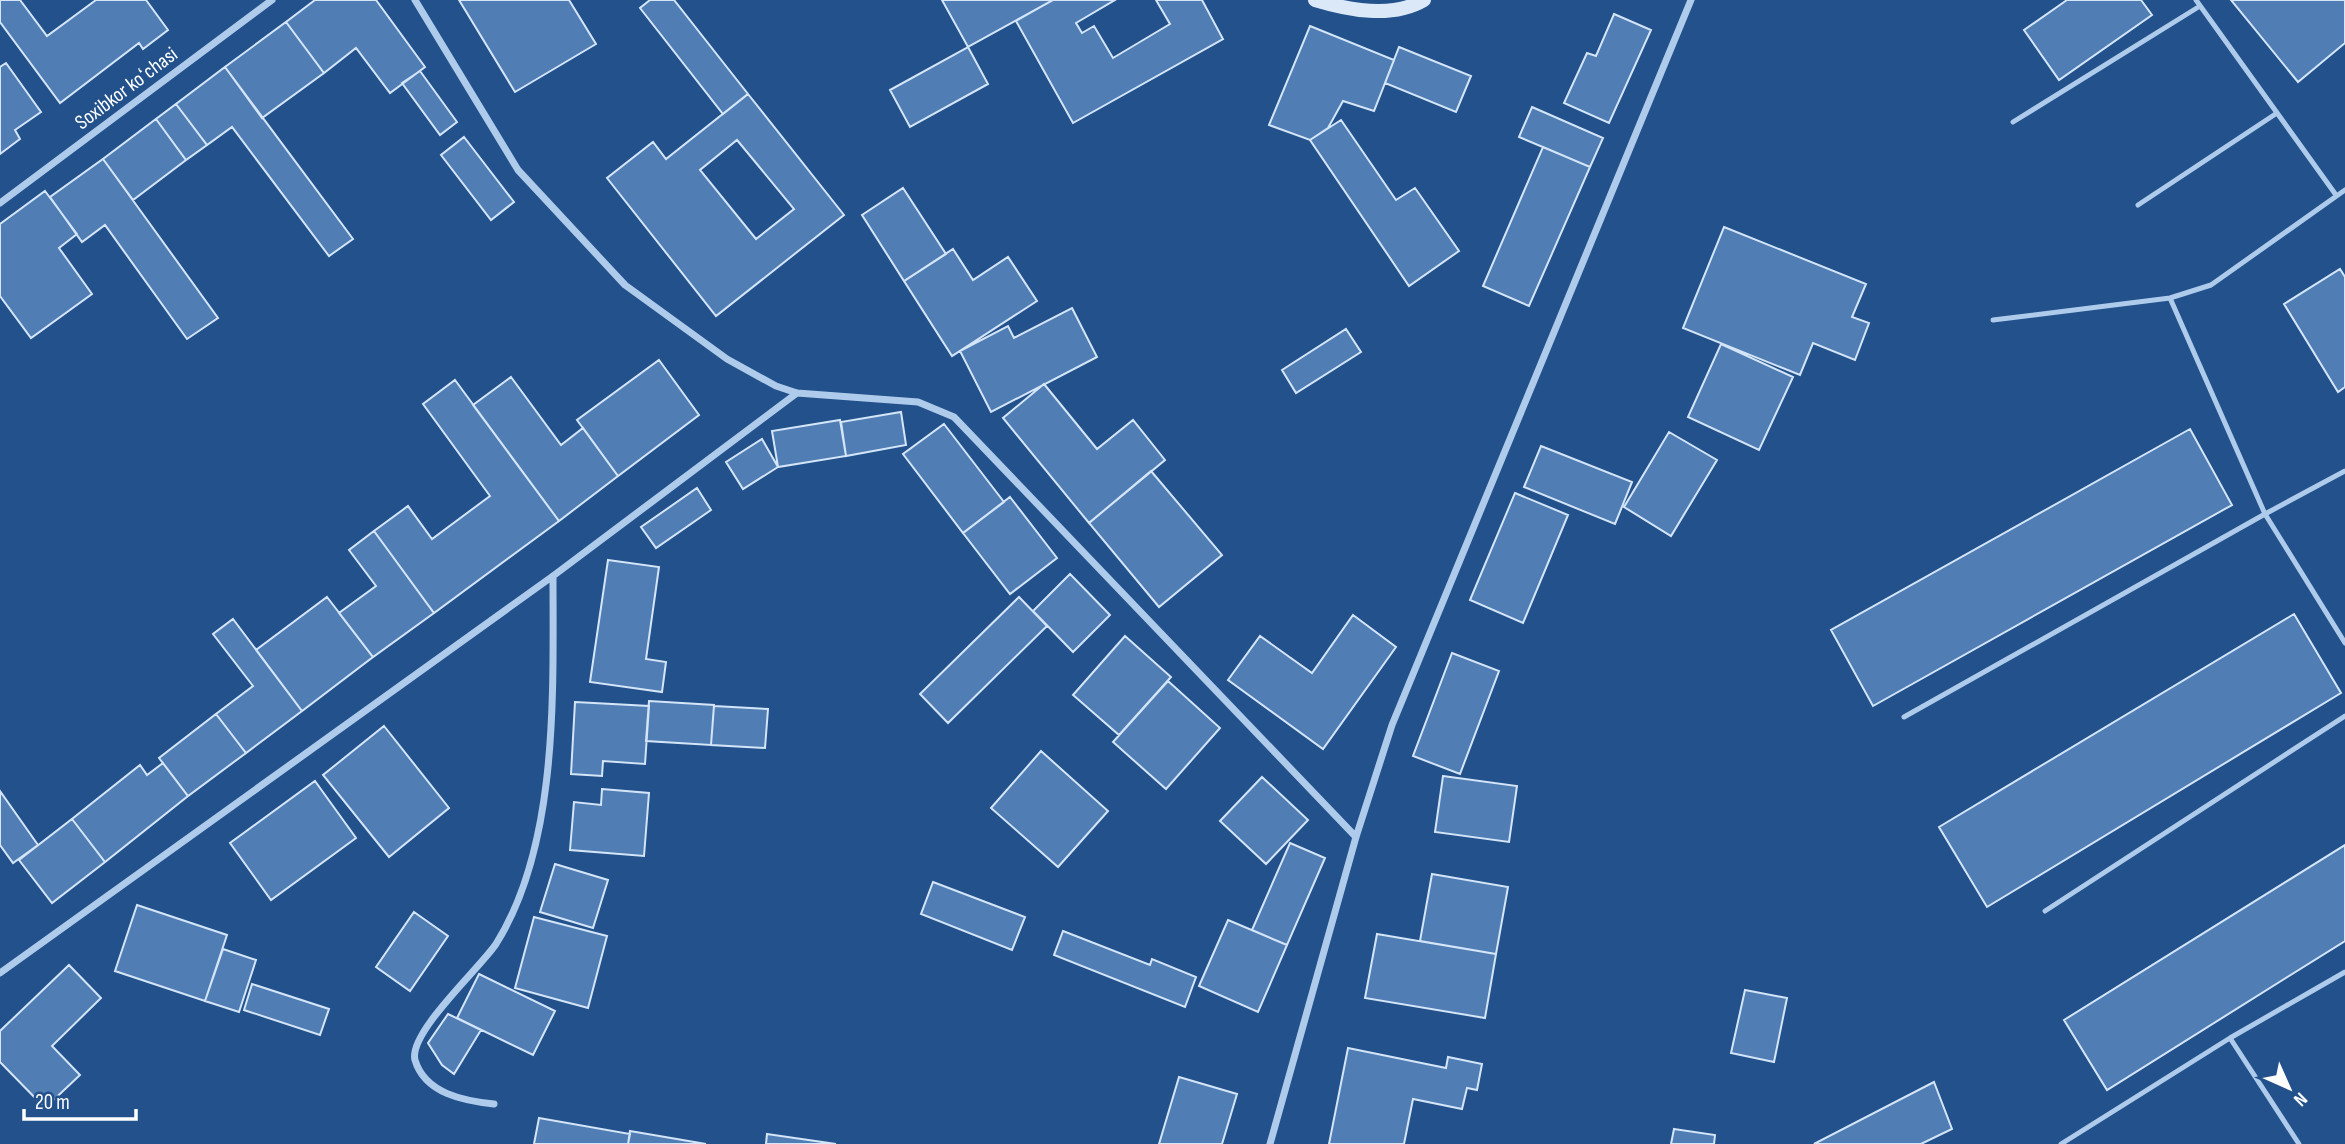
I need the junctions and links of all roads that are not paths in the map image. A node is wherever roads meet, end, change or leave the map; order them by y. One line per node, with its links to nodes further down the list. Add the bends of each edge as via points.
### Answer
1 (272, 0): 11 (street, Soxibkor koʻchasi)
2 (415, 0): 15 (street, via 518,170 625,285 727,359)
3 (1315, 0): 4 (street, via 1343,9 1378,11)
4 (1423, 0)
5 (1691, 0): 22 (street, via 1392,725)
6 (2198, 3): 7 (lane); 8 (lane)
7 (2277, 113): 10 (lane); 12 (lane)
8 (2014, 122)
9 (2345, 190): 10 (lane)
10 (2336, 195): 13 (lane, via 2211,285)
11 (0, 203)
12 (2138, 205)
13 (2170, 298): 14 (lane); 17 (lane)
14 (1993, 320)
15 (797, 393): 18 (street); 22 (street, via 918,402 954,417)
16 (2345, 471): 17 (lane)
17 (2264, 514): 19 (lane); 21 (lane)
18 (553, 576): 25 (street); 27 (street, via 553,695 540,830 521,893 495,945 416,1048 415,1060 440,1091)
19 (2345, 643)
20 (2345, 716): 23 (lane)
21 (1904, 717)
22 (1356, 837): 28 (street)
23 (2045, 911)
24 (2345, 972): 26 (lane)
25 (0, 973)
26 (2230, 1038): 29 (lane); 30 (lane)
27 (494, 1104)
28 (1270, 1144)
29 (2061, 1144)
30 (2299, 1144)

